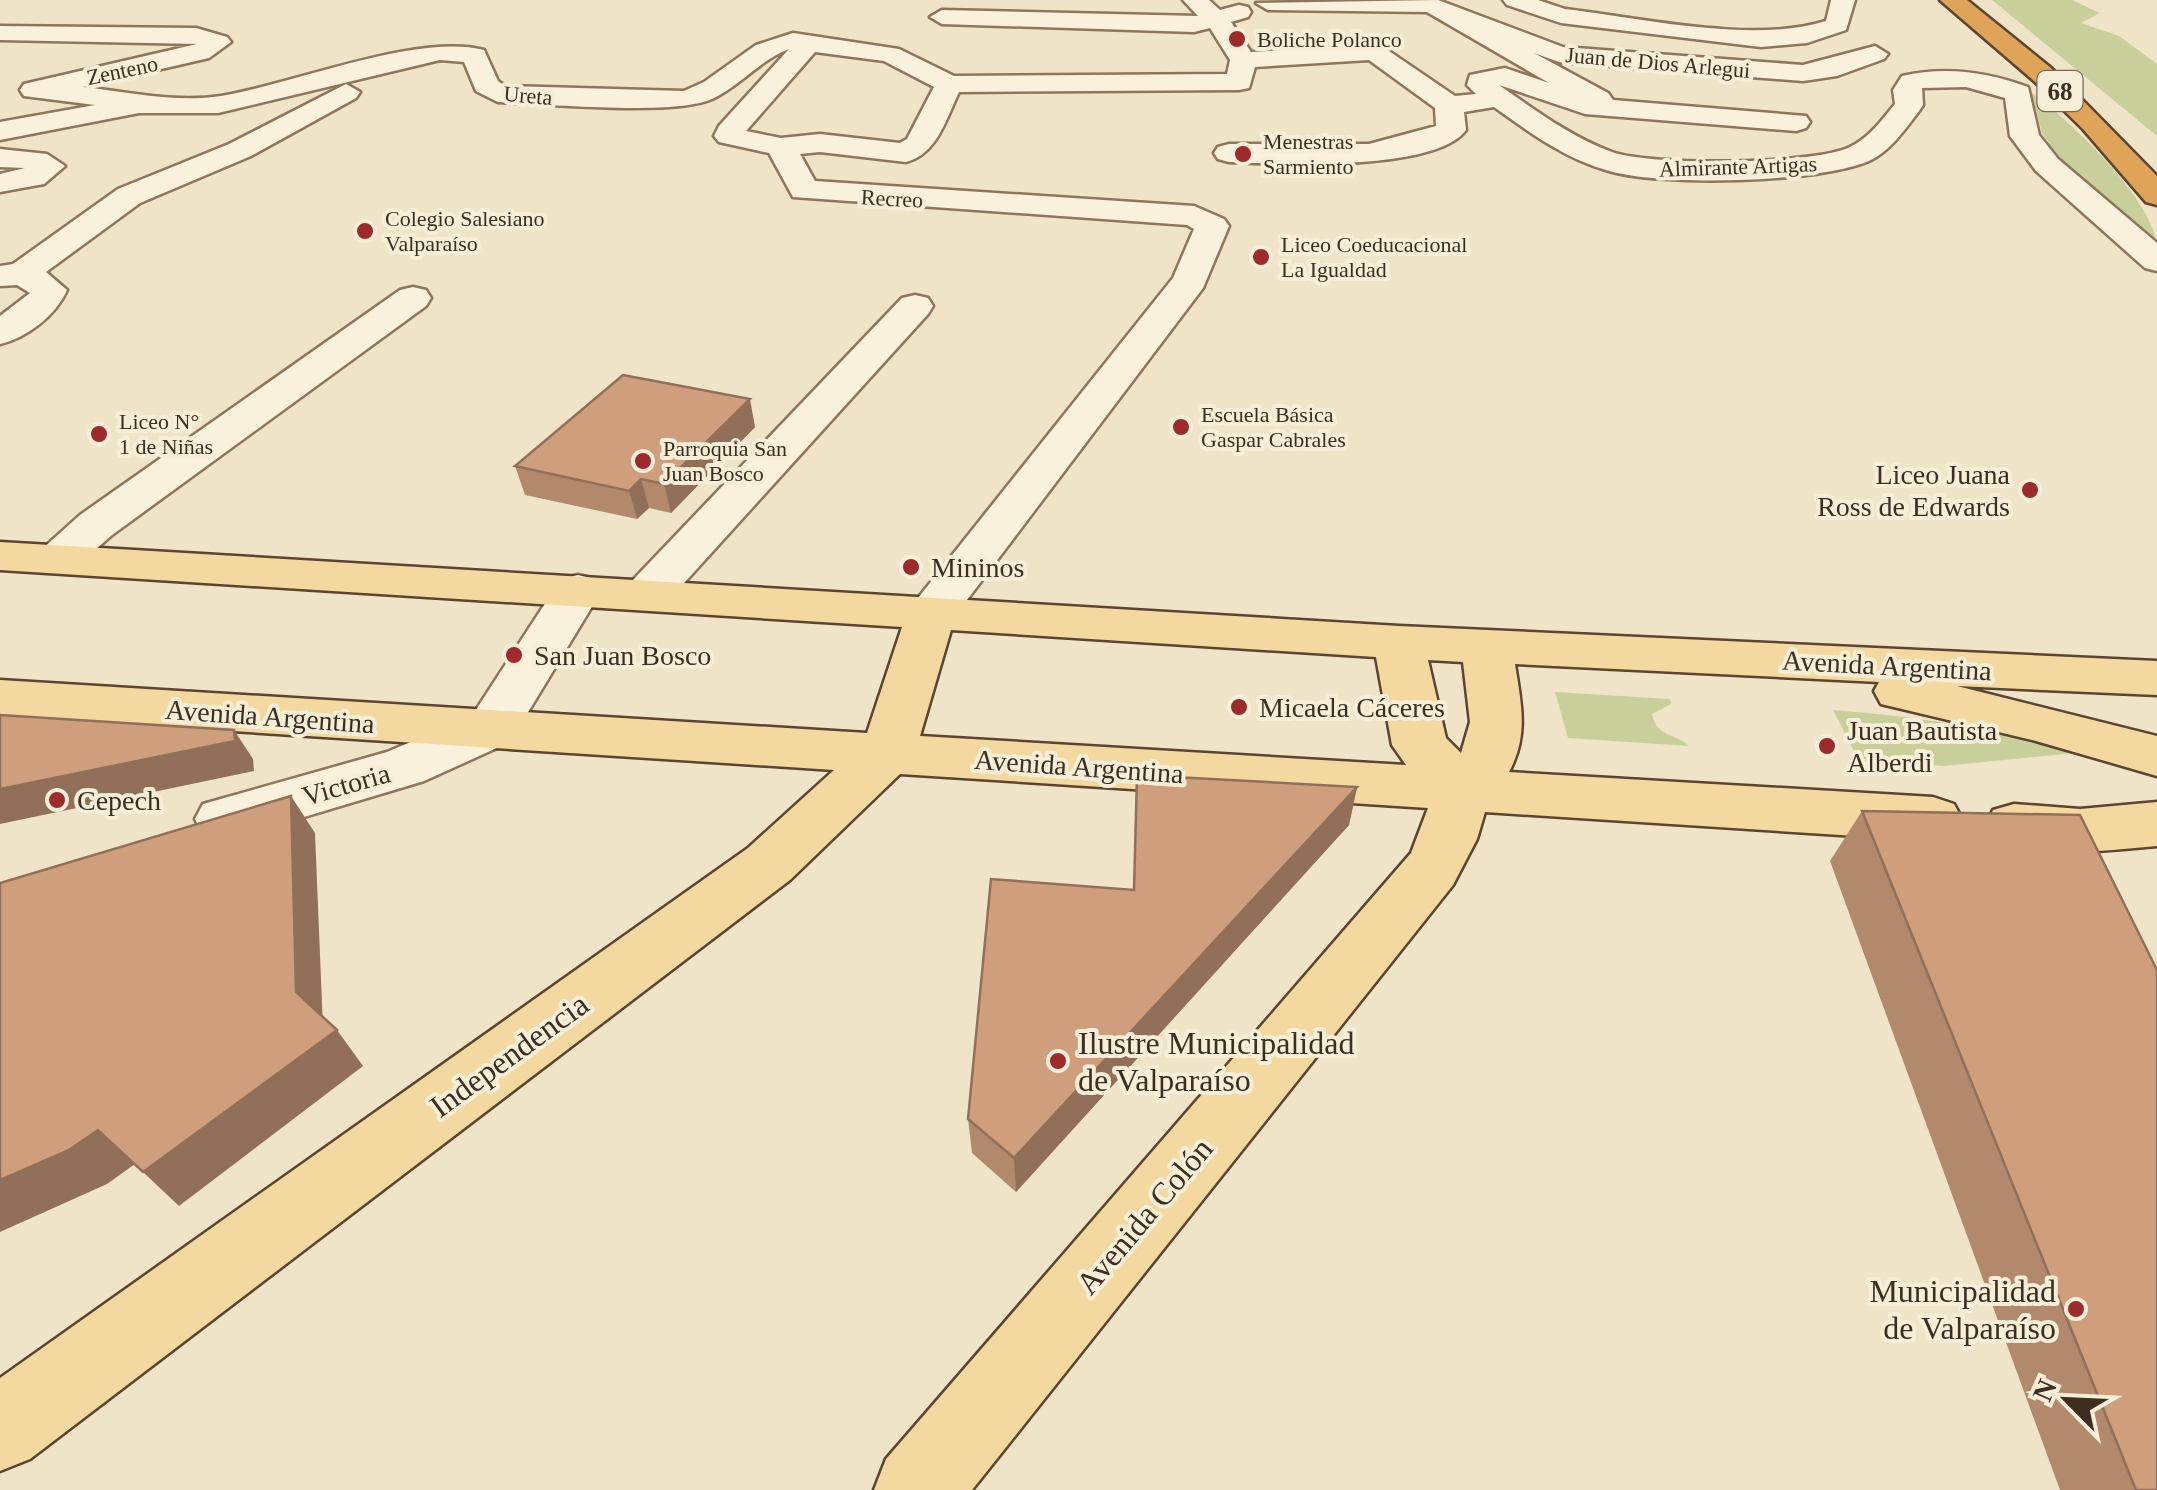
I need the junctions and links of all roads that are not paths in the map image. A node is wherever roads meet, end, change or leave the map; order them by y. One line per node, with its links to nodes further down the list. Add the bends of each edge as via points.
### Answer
1 (1195, 0): 13 (street)
2 (1513, 0): 7 (street); 19 (street)
3 (1952, 0): 37 (highway, 68, via 2055,86)
4 (1989, 0): 34 (highway, 68, via 2104,97)
5 (1271, 1): 6 (street, Juan de Dios Arlegui); 13 (street, Juan de Dios Arlegui)
6 (1367, 3): 10 (street, Juan de Dios Arlegui, via 1430,5); 18 (street, via 1379,48)
7 (1546, 4): 16 (street, via 1562,16)
8 (1844, 6): 16 (street, via 1837,25 1807,35 1772,40)
9 (127, 9): 14 (street, Zenteno)
10 (1455, 13): 19 (street, Juan de Dios Arlegui); 29 (street, via 1454,20 1598,99 1602,104)
11 (942, 17): 13 (street, Juan de Dios Arlegui, via 1194,26)
12 (790, 19): 25 (street)
13 (1218, 21): 24 (street)
14 (70, 32): 15 (street); 27 (street, Zenteno, via 218,42 200,53 34,90)
15 (0, 33)
16 (1737, 33): 22 (street)
17 (810, 42): 23 (street, Ureta, via 890,54); 25 (street, Ureta, via 778,44 706,93); 32 (street, via 729,132)
18 (1374, 52): 24 (street); 28 (street)
19 (1559, 54): 22 (street, Juan de Dios Arlegui)
20 (1875, 54): 22 (street, Juan de Dios Arlegui, via 1828,70)
21 (420, 56): 25 (street, Ureta, via 475,55 486,85 498,94); 27 (street, Ureta, via 218,105); 39 (street, via 240,150 129,196)
22 (1750, 71)
23 (934, 81): 24 (street); 32 (street, via 918,144 906,153 820,143)
24 (1237, 83)
25 (677, 90)
26 (1504, 101): 28 (street); 29 (street, Almirante Artigas, via 1481,85 1483,78 1520,80); 38 (street, Almirante Artigas, via 1617,166 1760,166 1860,154 1909,106 1912,82 1998,85 2018,93 2025,136 2047,165)
27 (139, 105): 31 (street, Zenteno)
28 (1449, 105): 33 (street, via 1451,130 1373,156)
29 (1596, 107): 30 (street, Almirante Artigas)
30 (1796, 122)
31 (0, 131)
32 (781, 147): 47 (street, Recreo, via 804,190 813,193 1194,216 1212,226 1190,280)
33 (1229, 153)
34 (2157, 154)
35 (0, 158): 36 (street, via 50,166 34,177)
36 (0, 183)
37 (2157, 195)
38 (2157, 261)
39 (22, 284): 42 (street)
40 (413, 298): 44 (street)
41 (916, 306): 46 (street)
42 (0, 333)
43 (0, 556): 44 (main road, Avenida Argentina)
44 (55, 559): 45 (main road, Avenida Argentina)
45 (559, 589): 46 (main road, Avenida Argentina); 54 (street)
46 (648, 593): 47 (main road, Avenida Argentina)
47 (931, 614): 48 (main road, Avenida Argentina); 56 (main road)
48 (1399, 642): 49 (main road, Avenida Argentina); 58 (main road, via 1414,730 1431,761)
49 (1487, 646): 50 (main road, Avenida Argentina); 58 (main road, Avenida Colón, via 1495,740)
50 (1635, 652): 51 (main road, Avenida Argentina); 53 (main road, via 1877,685)
51 (2157, 678)
52 (0, 698): 54 (main road, Avenida Argentina)
53 (2036, 722): 55 (main road); 57 (main road); 62 (main road, via 2113,749 2149,784)
54 (472, 728): 56 (main road, Avenida Argentina); 60 (street, Victoria, via 404,768)
55 (2157, 740)
56 (888, 754): 58 (main road, Avenida Argentina); 63 (main road, Independencia, via 769,864)
57 (2157, 756)
58 (1462, 790): 62 (main road, Avenida Argentina, via 1794,809); 64 (main road, Avenida Colón, via 1432,869)
59 (2157, 824): 62 (main road, Avenida Argentina)
60 (166, 836)
61 (2157, 847): 62 (street)
62 (2093, 856)
63 (0, 1429)
64 (917, 1490)

